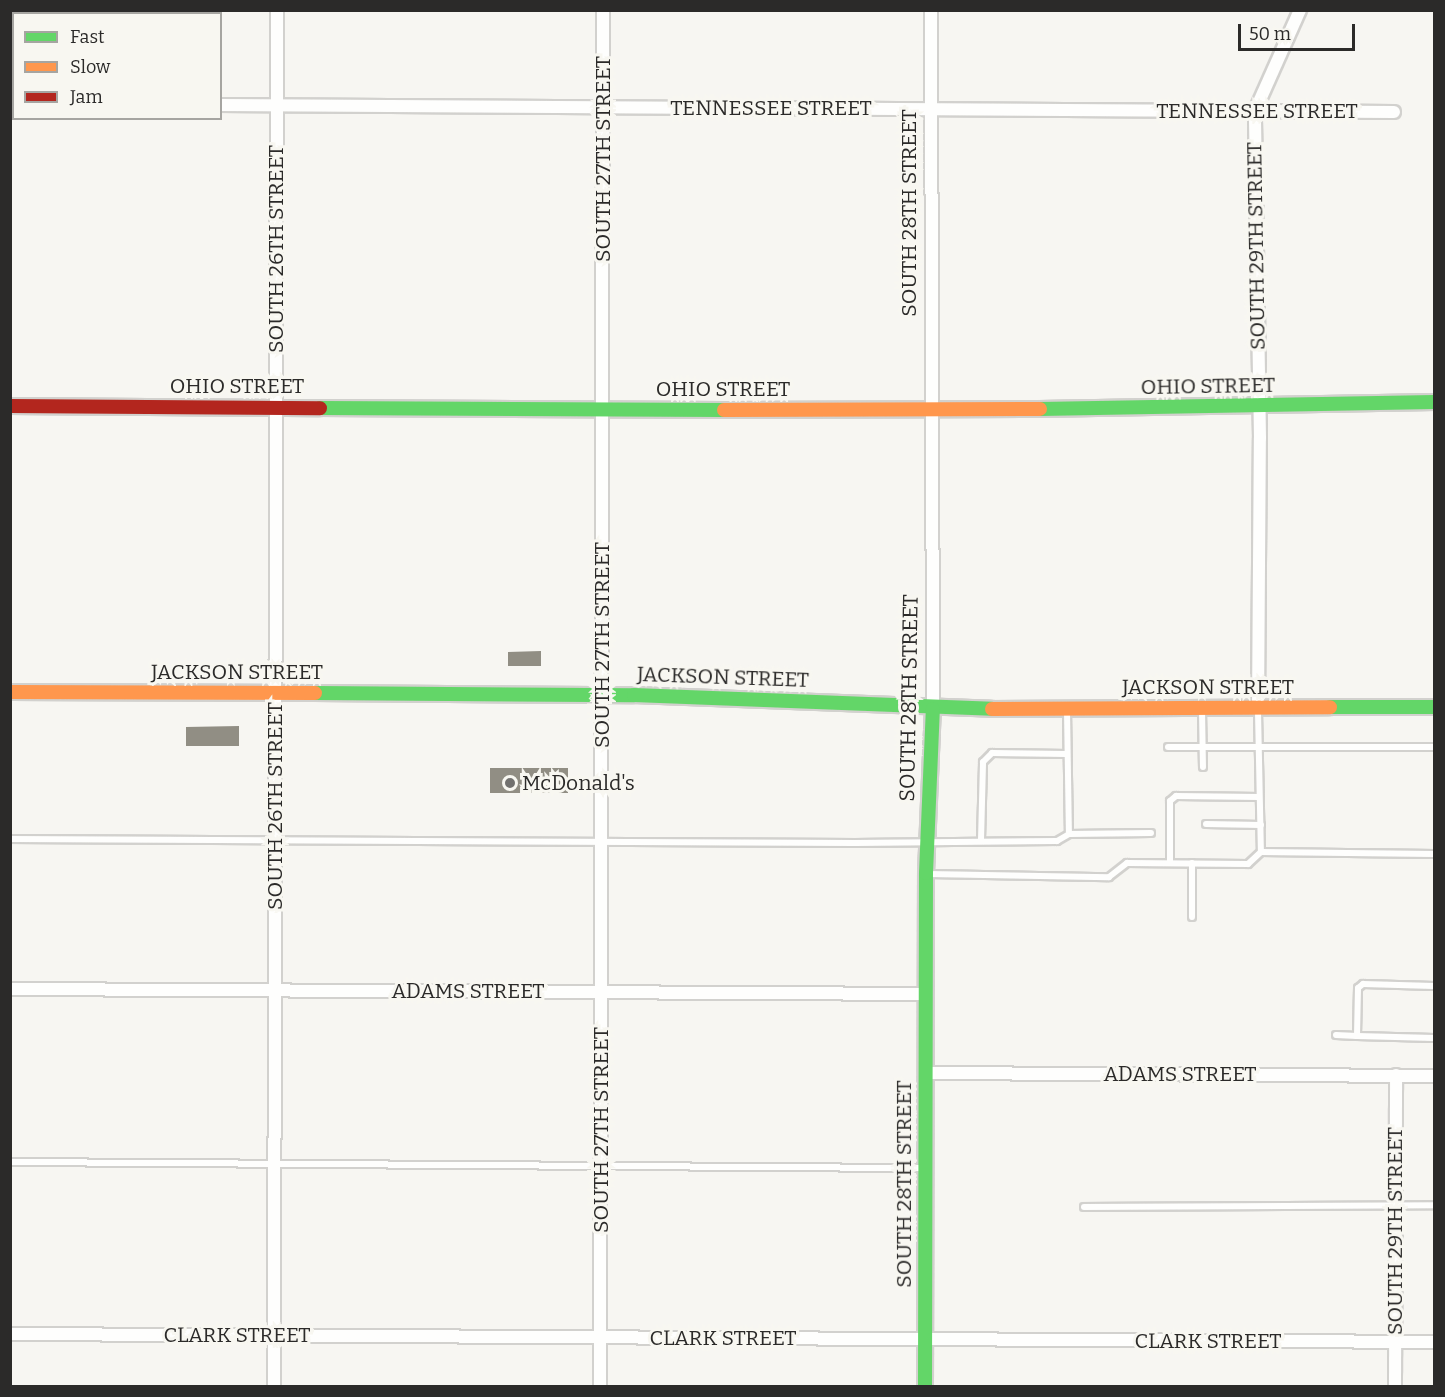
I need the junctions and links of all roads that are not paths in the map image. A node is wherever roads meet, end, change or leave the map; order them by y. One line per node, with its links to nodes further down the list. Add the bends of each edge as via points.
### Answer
1 (277, 10): 6 (street, SOUTH 26TH STREET)
2 (603, 10): 7 (street, SOUTH 27TH STREET)
3 (931, 10): 8 (street, SOUTH 28TH STREET)
4 (1300, 10): 9 (street, SOUTH 29TH STREET)
5 (222, 105): 6 (street, TENNESSEE STREET)
6 (276, 105): 7 (street, TENNESSEE STREET); 14 (street, SOUTH 26TH STREET)
7 (603, 107): 8 (street, TENNESSEE STREET); 15 (street, SOUTH 27TH STREET)
8 (931, 109): 9 (street, TENNESSEE STREET); 16 (street, SOUTH 28TH STREET)
9 (1255, 111): 10 (street, TENNESSEE STREET); 13 (street, SOUTH 29TH STREET)
10 (1394, 112)
11 (1434, 402): 13 (main road, OHIO STREET)
12 (10, 406): 14 (main road, OHIO STREET)
13 (1259, 406): 16 (main road, OHIO STREET); 22 (street, SOUTH 29TH STREET)
14 (276, 407): 15 (main road, OHIO STREET); 18 (street, SOUTH 26TH STREET)
15 (603, 409): 16 (main road, OHIO STREET); 19 (street, SOUTH 27TH STREET)
16 (930, 411): 23 (street, SOUTH 28TH STREET)
17 (10, 693): 18 (main road, JACKSON STREET)
18 (275, 694): 19 (main road, JACKSON STREET); 41 (street, SOUTH 26TH STREET)
19 (602, 694): 23 (main road, JACKSON STREET, via 855,702); 43 (street, SOUTH 27TH STREET)
20 (1434, 707): 22 (main road, JACKSON STREET)
21 (1202, 708): 22 (main road, JACKSON STREET); 24 (main road, JACKSON STREET); 26 (lane)
22 (1258, 708): 28 (lane)
23 (933, 709): 24 (main road, JACKSON STREET); 44 (main road, SOUTH 28TH STREET)
24 (1067, 709): 29 (lane)
25 (1168, 747): 26 (lane)
26 (1202, 747): 28 (lane); 30 (lane)
27 (1434, 747): 28 (lane)
28 (1259, 748): 33 (lane)
29 (1067, 754): 39 (lane); 42 (lane, via 992,753 983,762)
30 (1203, 767)
31 (1203, 787): 32 (lane)
32 (1202, 796): 33 (lane); 34 (lane, via 1176,796 1170,801)
33 (1259, 797): 37 (lane)
34 (1170, 823): 35 (lane); 47 (lane)
35 (1179, 823)
36 (1206, 824): 37 (lane)
37 (1261, 825): 45 (lane)
38 (1151, 833): 39 (lane)
39 (1069, 834): 42 (lane, via 1057,841)
40 (10, 839): 41 (lane)
41 (275, 840): 43 (lane); 53 (street, SOUTH 26TH STREET)
42 (981, 840): 44 (lane)
43 (601, 842): 44 (lane); 54 (street, SOUTH 27TH STREET)
44 (927, 842): 49 (main road, SOUTH 28TH STREET)
45 (1261, 852): 46 (lane); 48 (lane, via 1248,864)
46 (1434, 854)
47 (1170, 864): 48 (lane); 49 (lane, via 1127,863 1109,877)
48 (1191, 864): 50 (lane)
49 (926, 874): 55 (main road, SOUTH 28TH STREET)
50 (1192, 917)
51 (1434, 986): 57 (lane, via 1363,984 1358,988)
52 (10, 989): 53 (street, ADAMS STREET)
53 (274, 990): 54 (street, ADAMS STREET); 63 (street, SOUTH 26TH STREET)
54 (601, 992): 55 (street, ADAMS STREET); 64 (street, SOUTH 27TH STREET)
55 (926, 994): 59 (main road, SOUTH 28TH STREET)
56 (1336, 1035): 57 (lane)
57 (1357, 1036): 58 (lane)
58 (1434, 1038)
59 (926, 1073): 60 (street, ADAMS STREET); 65 (main road, SOUTH 28TH STREET)
60 (1396, 1075): 61 (street, ADAMS STREET); 66 (street, SOUTH 29TH STREET)
61 (1434, 1076)
62 (10, 1162): 63 (lane)
63 (274, 1164): 64 (lane); 70 (street, SOUTH 26TH STREET)
64 (601, 1166): 65 (lane); 71 (street, SOUTH 27TH STREET)
65 (925, 1168): 72 (main road, SOUTH 28TH STREET)
66 (1395, 1205): 67 (lane); 68 (lane); 73 (street, SOUTH 29TH STREET)
67 (1434, 1205)
68 (1084, 1207)
69 (10, 1334): 70 (street, CLARK STREET)
70 (274, 1335): 71 (street, CLARK STREET); 75 (street, SOUTH 26TH STREET)
71 (600, 1337): 72 (street, CLARK STREET); 76 (street, SOUTH 27TH STREET)
72 (924, 1339): 73 (street, CLARK STREET); 77 (main road, SOUTH 28TH STREET)
73 (1395, 1342): 74 (street, CLARK STREET); 78 (street, SOUTH 29TH STREET)
74 (1434, 1342)
75 (274, 1386)
76 (600, 1386)
77 (925, 1386)
78 (1395, 1386)

